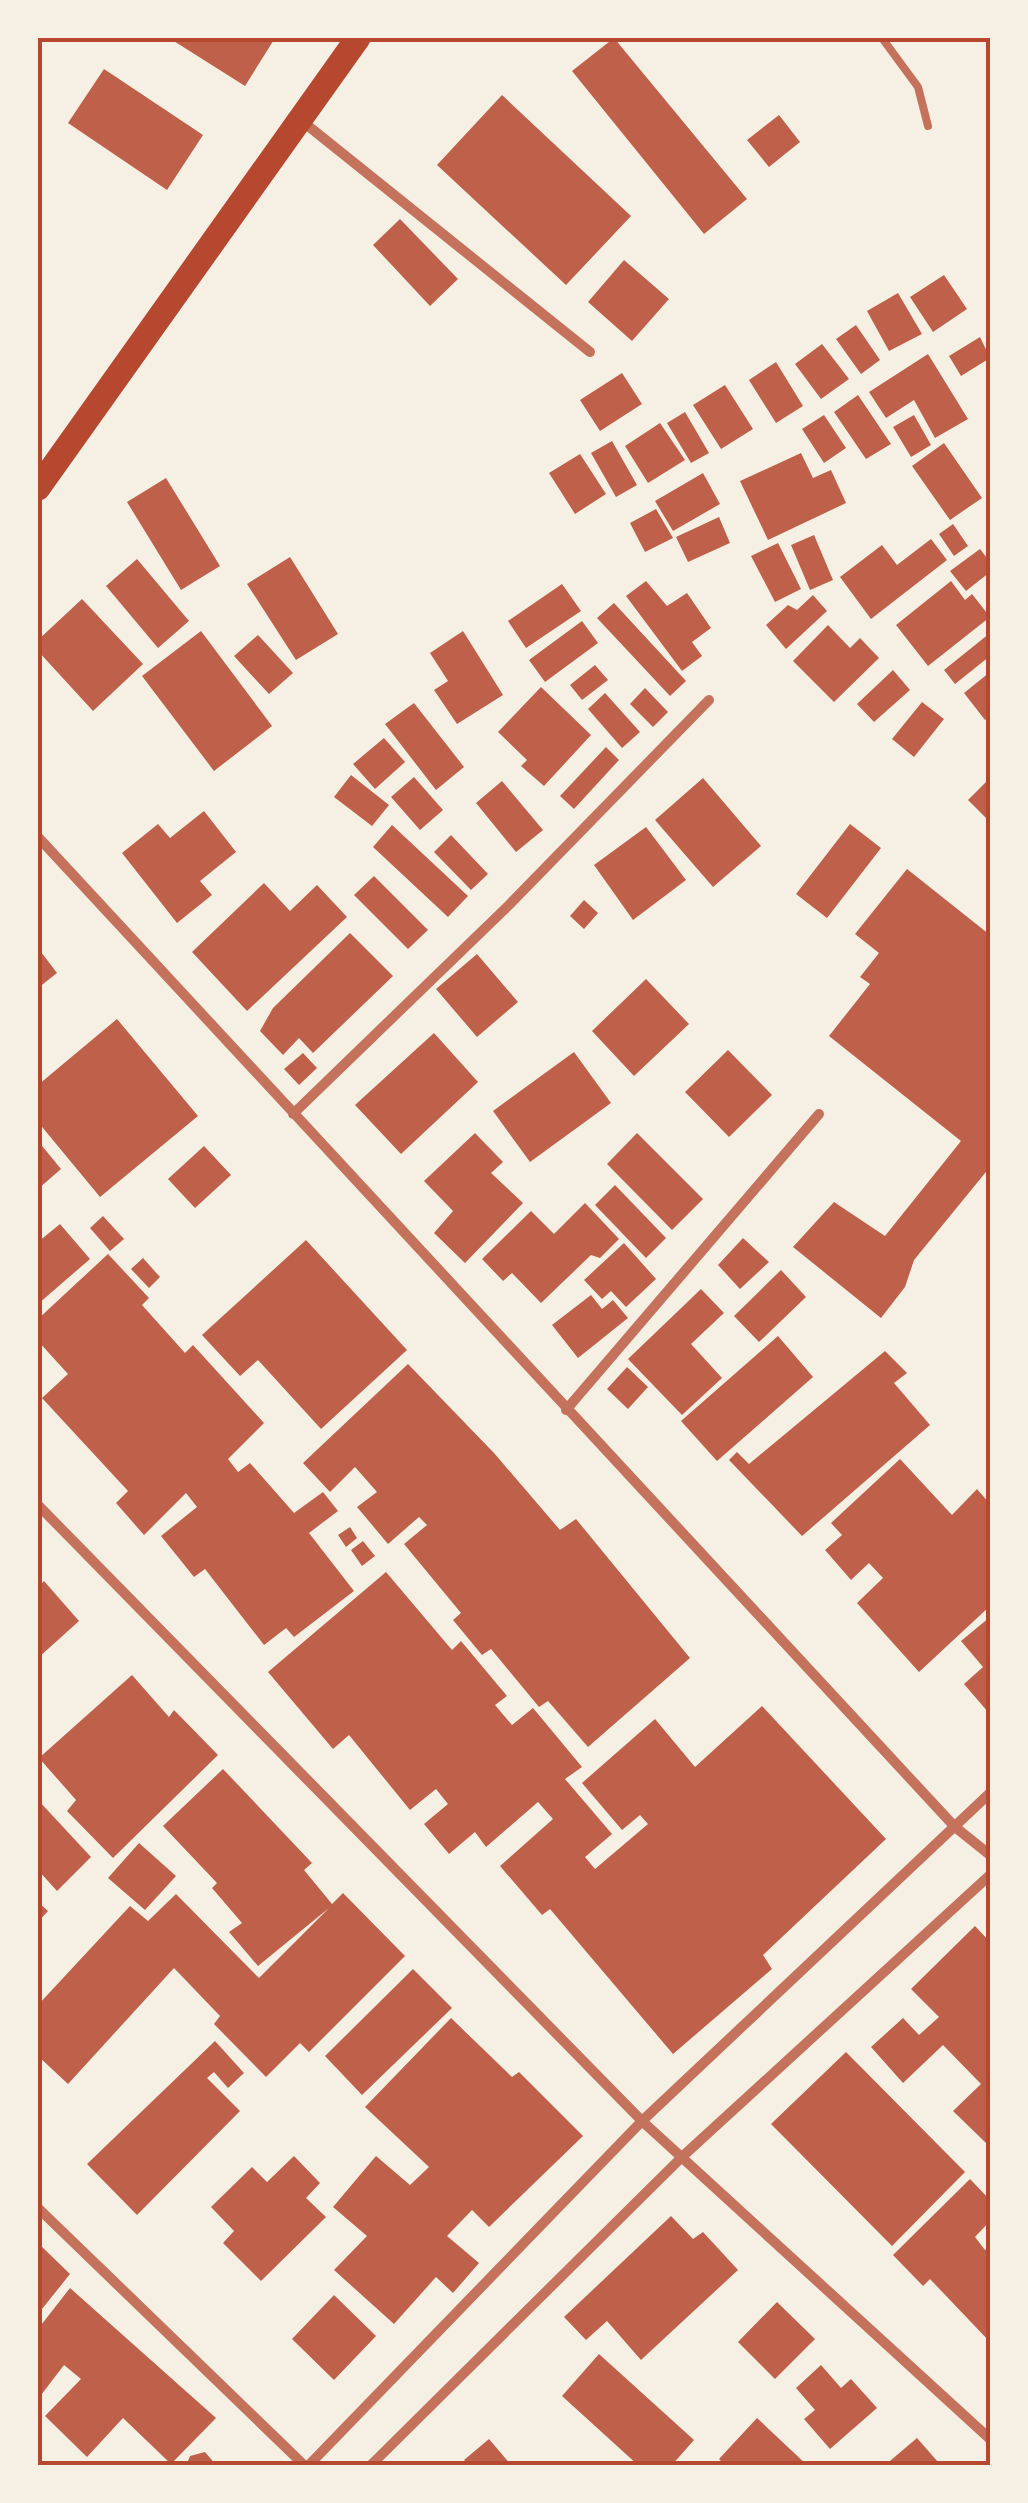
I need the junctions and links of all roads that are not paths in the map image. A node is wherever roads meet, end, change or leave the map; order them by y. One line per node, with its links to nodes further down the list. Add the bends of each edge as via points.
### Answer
1 (358, 38): 3 (main road)
2 (882, 38): 4 (lane, via 918,87)
3 (300, 119): 5 (street); 6 (main road)
4 (928, 126)
5 (590, 352)
6 (38, 488)
7 (709, 700): 9 (street, via 509,906)
8 (38, 837): 9 (street)
9 (292, 1114): 11 (street)
10 (819, 1114): 11 (street)
11 (566, 1410): 14 (street)
12 (38, 1505): 17 (street)
13 (990, 1793): 14 (street)
14 (955, 1827): 15 (street); 17 (street)
15 (990, 1855)
16 (990, 1876): 18 (street)
17 (642, 2120): 18 (street); 21 (street)
18 (683, 2156): 20 (street); 22 (street)
19 (38, 2208): 21 (street)
20 (990, 2439)
21 (307, 2466)
22 (370, 2466)

